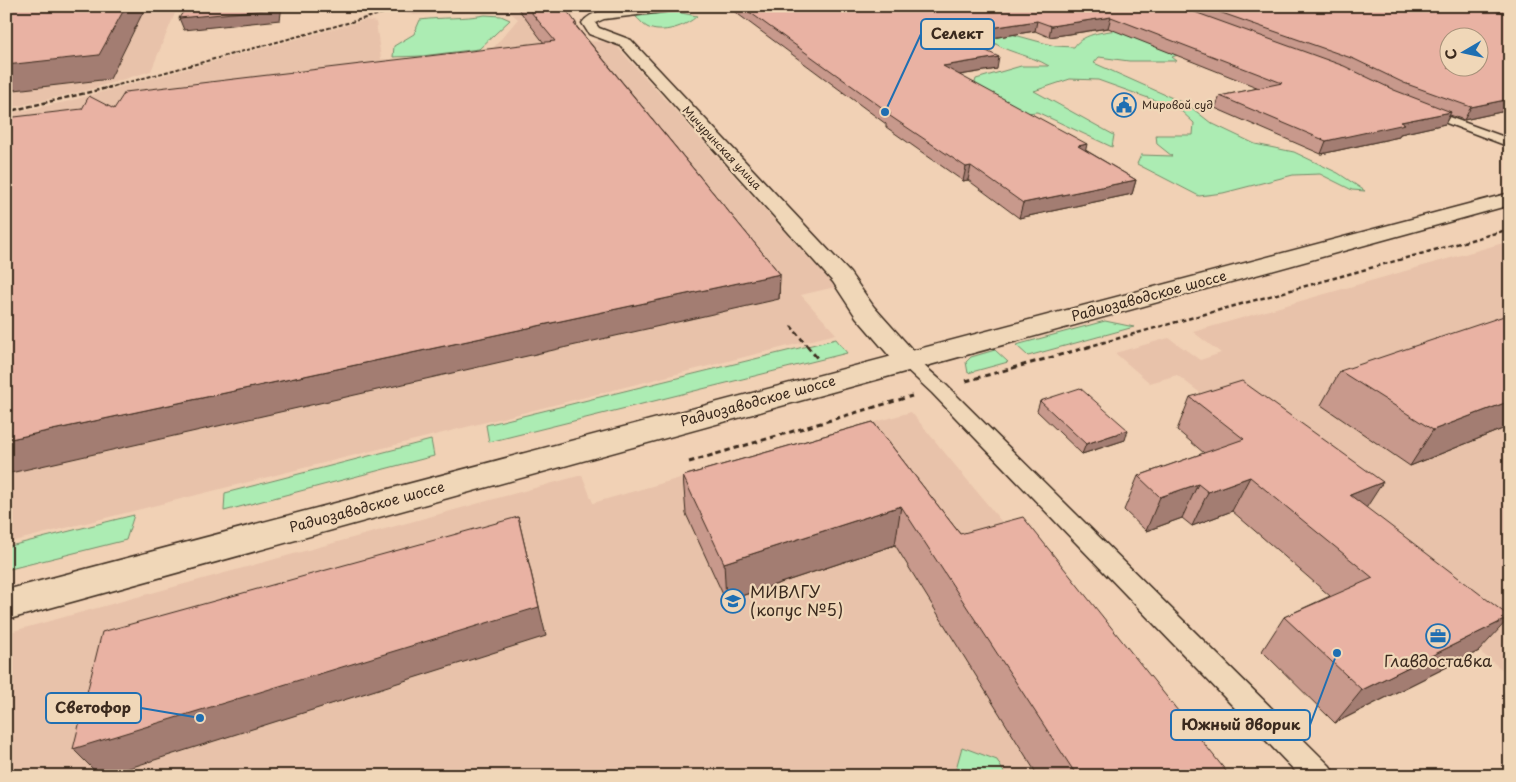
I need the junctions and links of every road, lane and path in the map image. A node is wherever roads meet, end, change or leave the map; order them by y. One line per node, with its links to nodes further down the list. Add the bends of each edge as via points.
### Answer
1 (680, 6): 6 (street, Мичуринская улица, via 602,15 588,23 594,31 626,43 842,278 865,312)
2 (1410, 106): 3 (lane)
3 (1510, 143)
4 (1510, 199): 6 (street, Радиозаводское шоссе)
5 (1510, 229): 7 (path)
6 (908, 360): 7 (lane); 9 (street, Радиозаводское шоссе)
7 (939, 389): 8 (path); 10 (lane)
8 (689, 462)
9 (6, 605)
10 (1320, 776)

